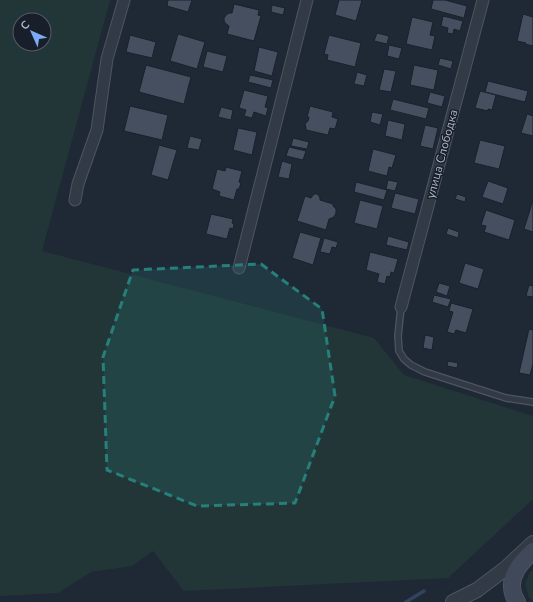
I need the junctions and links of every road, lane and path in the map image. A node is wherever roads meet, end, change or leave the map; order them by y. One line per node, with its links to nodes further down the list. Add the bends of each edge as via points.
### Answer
1 (124, 0): 4 (street, via 107,59 97,130)
2 (306, 0): 5 (street)
3 (483, 0): 6 (street, улица Слободка)
4 (75, 200)
5 (239, 268)
6 (401, 307): 7 (lane, via 398,336 399,351 404,360 425,372 506,398)
7 (533, 402)
8 (533, 543): 10 (street, via 477,590)
9 (533, 551): 11 (main road, via 515,571 512,582)
10 (453, 602)
11 (517, 602)

